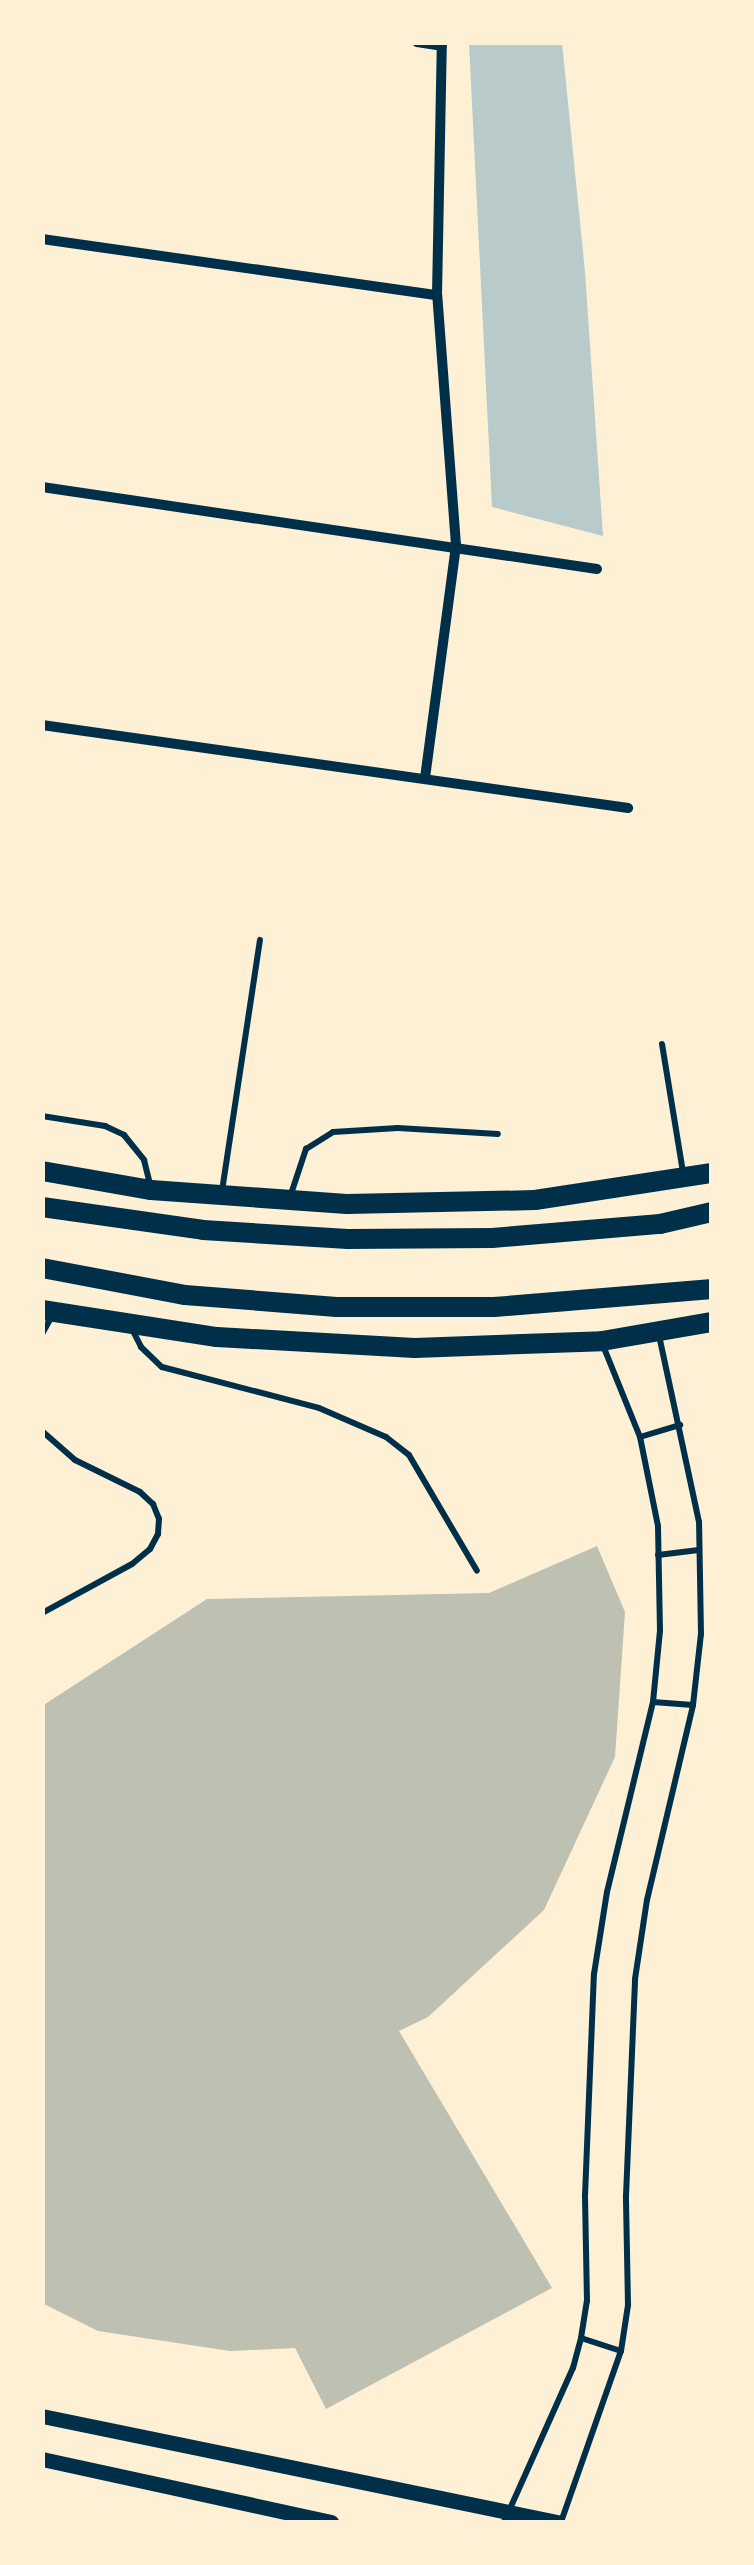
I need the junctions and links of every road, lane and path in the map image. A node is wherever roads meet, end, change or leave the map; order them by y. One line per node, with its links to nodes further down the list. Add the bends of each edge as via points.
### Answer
1 (418, 42): 2 (street)
2 (442, 44): 4 (street)
3 (42, 240): 4 (street)
4 (437, 295): 6 (street)
5 (42, 487): 6 (street)
6 (456, 545): 7 (street); 9 (street)
7 (597, 568)
8 (42, 725): 9 (street)
9 (425, 778): 10 (street)
10 (628, 808)
11 (260, 940): 19 (lane)
12 (662, 1044): 17 (lane)
13 (42, 1116): 18 (lane, via 124,1135 144,1160)
14 (498, 1134): 20 (lane, via 333,1132 306,1150)
15 (42, 1171): 18 (main road)
16 (712, 1173): 17 (main road)
17 (684, 1178): 20 (main road, via 535,1200)
18 (151, 1190): 19 (main road)
19 (222, 1197): 20 (main road)
20 (288, 1204)
21 (42, 1208): 22 (main road, via 204,1230 348,1239 492,1238 660,1224)
22 (712, 1212)
23 (42, 1268): 24 (main road, via 185,1295 337,1307 494,1308)
24 (712, 1290)
25 (48, 1311): 27 (main road); 28 (lane)
26 (712, 1322): 29 (main road)
27 (129, 1324): 30 (main road, via 416,1348); 36 (lane, via 162,1367 319,1408 386,1437 409,1455)
28 (42, 1334)
29 (658, 1334): 30 (main road); 31 (lane)
30 (602, 1341): 33 (lane)
31 (680, 1425): 33 (lane); 34 (lane)
32 (42, 1431): 37 (lane, via 74,1460 140,1492 159,1519 150,1548 132,1564)
33 (640, 1437): 35 (lane)
34 (700, 1550): 35 (lane); 39 (lane, via 702,1634)
35 (658, 1554): 38 (lane)
36 (476, 1571)
37 (42, 1613)
38 (653, 1702): 39 (lane); 40 (lane, via 594,1974)
39 (693, 1705): 41 (lane, via 635,1979 628,2305)
40 (582, 2338): 41 (lane); 44 (lane)
41 (621, 2351): 46 (lane)
42 (42, 2416): 44 (street)
43 (42, 2459): 45 (street)
44 (507, 2516): 46 (street)
45 (331, 2522)
46 (559, 2522)

